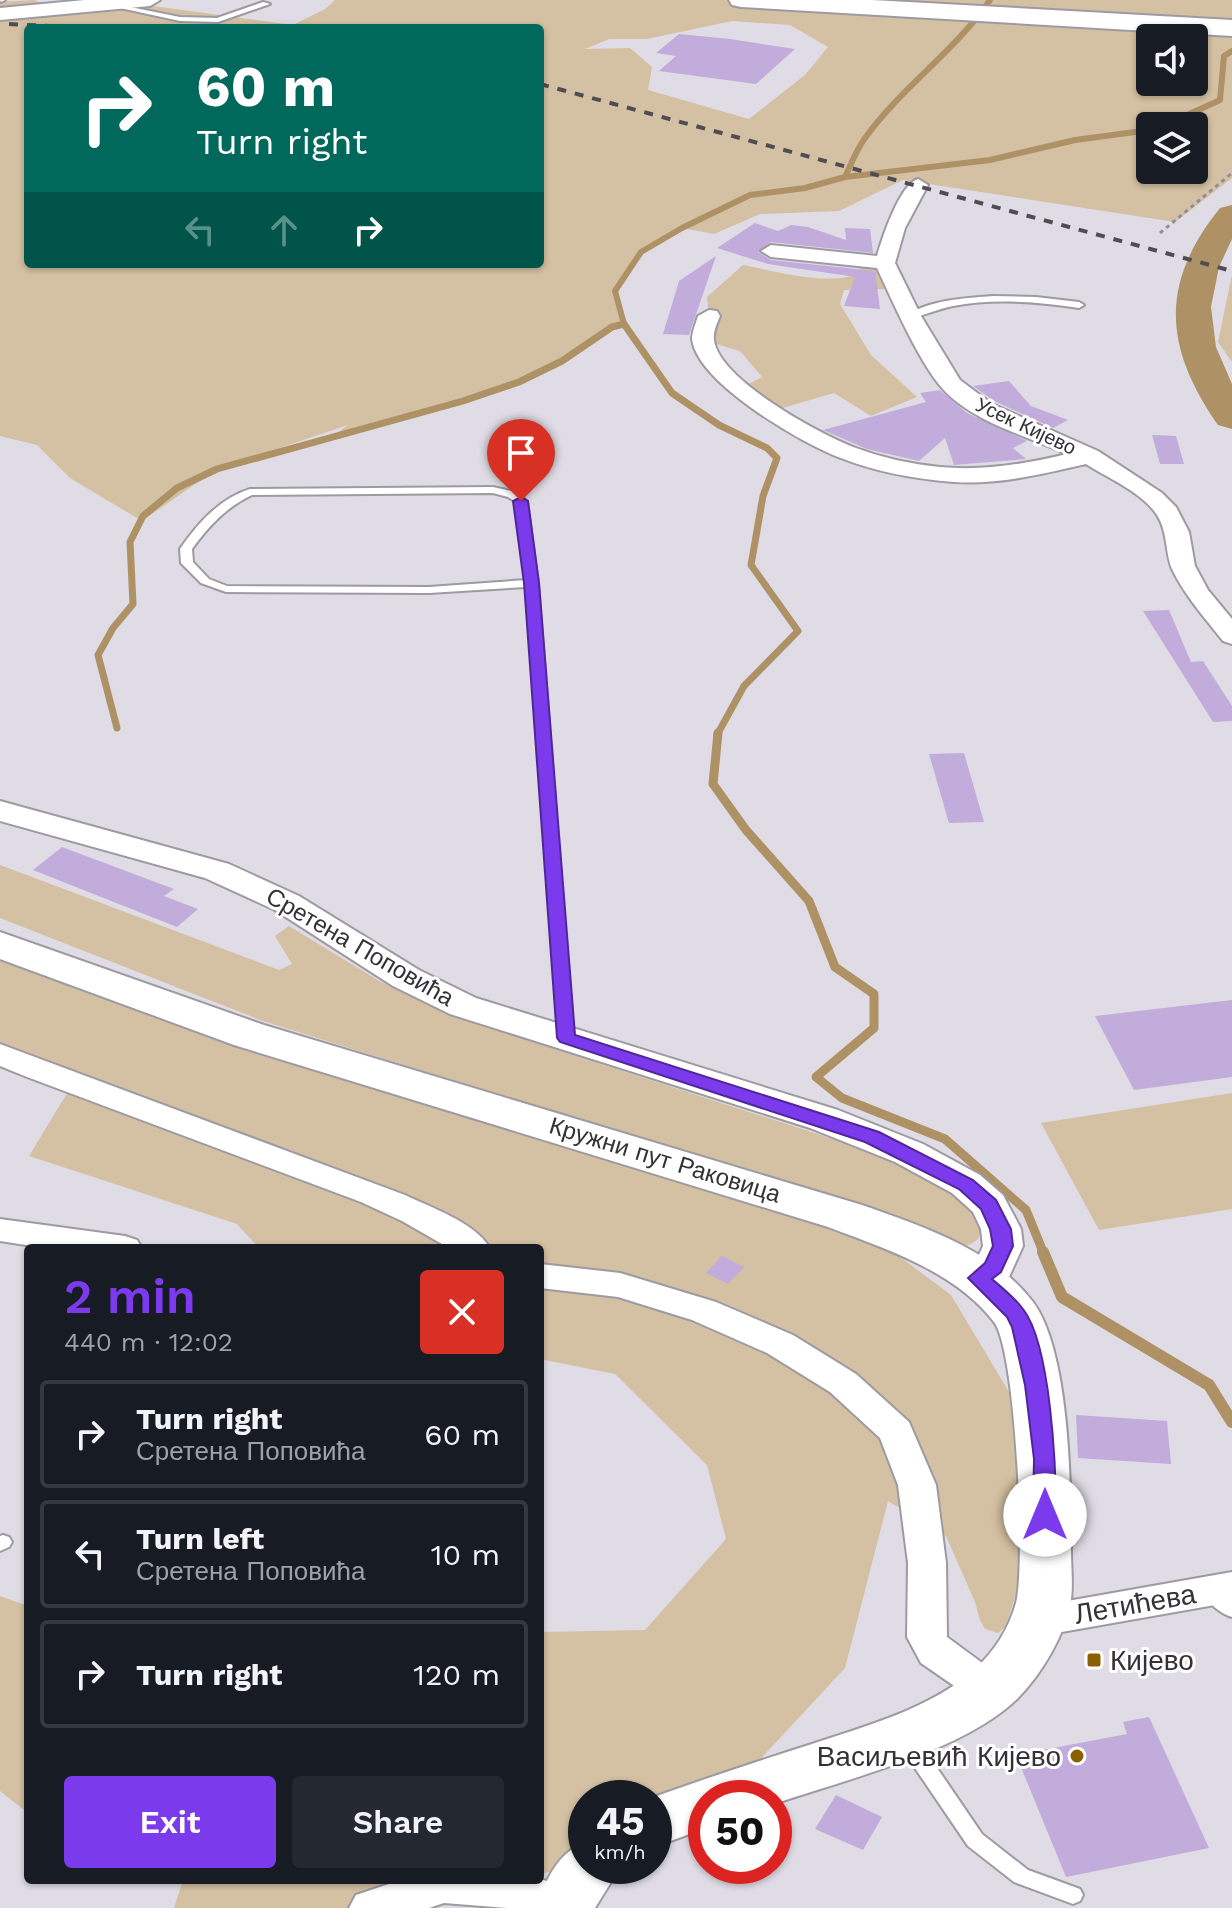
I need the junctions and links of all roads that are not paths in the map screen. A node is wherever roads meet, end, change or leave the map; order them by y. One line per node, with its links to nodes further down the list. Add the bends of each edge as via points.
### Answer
1 (150, 0): 5 (street)
2 (741, 0): 8 (highway)
3 (954, 0): 7 (highway)
4 (266, 4): 5 (lane, via 218,20 180,19)
5 (115, 6): 6 (street)
6 (0, 14)
7 (1232, 14)
8 (1232, 28)
9 (918, 185): 11 (street, via 895,228)
10 (771, 251): 11 (street)
11 (885, 263): 14 (street, Усек Кијево)
12 (1079, 305): 14 (lane, via 983,298 949,302)
13 (709, 316): 15 (street, via 703,340 725,376 838,449 899,466 980,476)
14 (910, 316): 15 (street, Усек Кијево, via 951,384 966,398)
15 (1090, 456): 17 (street, Усек Кијево, via 1168,512 1183,566)
16 (532, 583): 16 (lane, via 521,501 493,490 250,492 210,519 186,549 187,563 205,581 226,589 429,590); 20 (lane)
17 (1232, 636)
18 (0, 811): 20 (street, Сретена Поповића, via 217,871 287,903 444,998)
19 (0, 945): 26 (main road, Кружни пут Раковица, via 249,1035 845,1216 941,1254)
20 (566, 1038): 26 (street, Сретена Поповића, via 824,1119 909,1153 966,1184 989,1205 1001,1229 1003,1246 994,1267)
21 (0, 1054): 24 (street, via 402,1206)
22 (0, 1230): 23 (street)
23 (97, 1244)
24 (468, 1244)
25 (544, 1276): 29 (street, via 620,1285 717,1316 780,1344 843,1383 896,1431 917,1485 927,1563 927,1637 935,1652)
26 (978, 1278): 28 (main road, Кружни пут Раковица, via 1015,1313 1035,1385 1045,1459 1044,1600)
27 (1224, 1596): 28 (street, Летићева)
28 (1039, 1621): 29 (main road, Кружни пут Раковица, via 1021,1658)
29 (990, 1690): 30 (main road, Кружни пут Раковица, via 949,1718)
30 (904, 1736): 31 (main road, Кружни пут Раковица); 33 (lane, via 975,1840 1021,1876)
31 (774, 1780)
32 (574, 1893): 34 (street, via 444,1885)
33 (1073, 1895)
34 (371, 1908)

